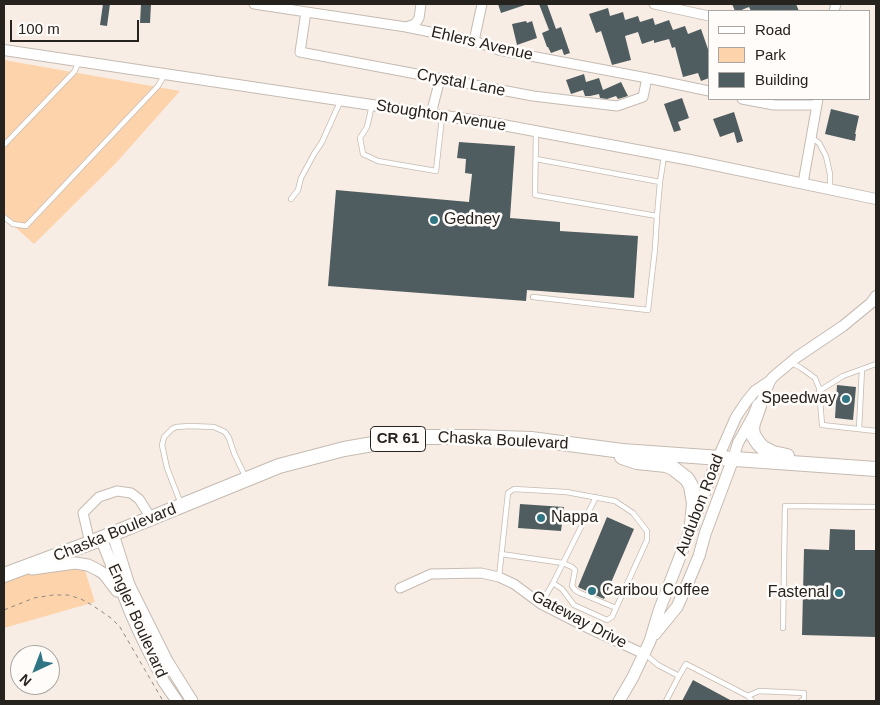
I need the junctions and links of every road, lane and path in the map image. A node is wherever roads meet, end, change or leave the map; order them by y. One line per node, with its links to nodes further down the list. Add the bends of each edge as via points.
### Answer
1 (254, 4): 5 (street, Ehlers Avenue)
2 (421, 4): 7 (street, via 415,24)
3 (482, 4): 8 (street)
4 (654, 4): 6 (street)
5 (306, 12): 7 (street, Ehlers Avenue); 12 (street, Crystal Lane, via 300,52)
6 (708, 16)
7 (406, 26): 8 (street, Ehlers Avenue)
8 (474, 41): 13 (street, Ehlers Avenue, via 499,50)
9 (4, 50): 10 (street, Stoughton Avenue)
10 (80, 61): 11 (street, Stoughton Avenue); 22 (lane, via 74,72)
11 (165, 74): 15 (street, Stoughton Avenue); 31 (lane, via 158,86 26,226 13,224)
12 (440, 78): 13 (street, Crystal Lane, via 533,96 617,106 643,97); 19 (street)
13 (647, 78): 14 (street, Ehlers Avenue)
14 (708, 91)
15 (340, 100): 18 (street, Stoughton Avenue); 28 (lane)
16 (747, 100): 17 (street, via 774,105)
17 (817, 102): 21 (street)
18 (372, 105): 19 (street, Stoughton Avenue); 19 (lane, via 367,128 360,138 363,154 378,161 436,171)
19 (437, 114): 20 (street, Stoughton Avenue)
20 (536, 132): 23 (street, Stoughton Avenue); 24 (lane)
21 (811, 138): 26 (street); 27 (lane, via 826,156)
22 (4, 145)
23 (664, 156): 25 (lane); 26 (street, Stoughton Avenue)
24 (536, 159): 25 (lane); 30 (lane, via 535,195)
25 (660, 182): 30 (lane)
26 (803, 183): 27 (street, Stoughton Avenue)
27 (830, 189): 29 (street, Stoughton Avenue)
28 (291, 199)
29 (876, 199)
30 (657, 216): 32 (lane, via 648,310)
31 (4, 217)
32 (533, 297)
33 (874, 303): 34 (street, Audubon Road)
34 (790, 363): 37 (street, Audubon Road); 38 (lane, via 815,378)
35 (876, 364): 36 (lane)
36 (862, 369): 38 (lane, via 842,376); 40 (lane)
37 (770, 381): 39 (street, Audubon Road); 43 (street, Audubon Road, via 746,402)
38 (819, 391): 40 (lane, via 822,425)
39 (759, 406): 44 (street, Audubon Road); 45 (main road, via 752,428 759,444 773,453)
40 (859, 429): 41 (lane)
41 (876, 431)
42 (598, 448): 43 (main road, Chaska Boulevard / CR 61); 47 (main road, Chaska Boulevard / CR 61, via 531,439 414,436 279,466); 52 (main road, via 637,462 666,465 681,473 688,479 694,494)
43 (718, 458): 44 (main road, Chaska Boulevard / CR 61); 52 (main road, Audubon Road)
44 (732, 459): 45 (main road, Chaska Boulevard / CR 61); 66 (main road, Audubon Road, via 690,580 677,607)
45 (830, 465): 46 (main road, Chaska Boulevard / CR 61)
46 (876, 469)
47 (247, 480): 49 (main road, Chaska Boulevard / CR 61); 49 (lane, via 225,432 214,427 176,427 164,437 162,445)
48 (596, 497): 54 (lane, via 514,489 508,492); 55 (lane); 62 (lane, via 615,501 633,513 647,531 647,540)
49 (182, 506): 51 (main road, Chaska Boulevard / CR 61)
50 (876, 507): 65 (lane, via 785,506)
51 (151, 518): 53 (main road, Chaska Boulevard / CR 61); 53 (street, via 131,492 117,491 99,496 83,512)
52 (692, 525): 66 (main road, Audubon Road)
53 (101, 538): 56 (main road, Chaska Boulevard / CR 61); 64 (main road, Engler Boulevard); 72 (main road)
54 (501, 554): 55 (lane); 58 (lane)
55 (563, 563): 59 (lane); 62 (lane, via 575,570 572,586 575,590)
56 (18, 571): 57 (main road, Chaska Boulevard / CR 61); 64 (main road, via 75,563 88,565 109,579)
57 (4, 575)
58 (499, 576): 60 (street, Gateway Drive, via 431,574); 61 (street, Gateway Drive)
59 (553, 583): 61 (lane); 62 (lane, via 574,605 607,620)
60 (400, 588)
61 (541, 604): 67 (street, Gateway Drive)
62 (616, 608)
63 (4, 610): 70 (path, via 34,598 53,595 68,595 92,604 120,627)
64 (131, 614): 71 (main road, Engler Boulevard, via 157,670)
65 (783, 628)
66 (650, 641): 67 (main road, Audubon Road)
67 (644, 654): 68 (lane); 73 (main road, Audubon Road)
68 (680, 676): 69 (lane, via 686,664); 74 (lane)
69 (748, 696): 75 (lane); 76 (lane, via 758,691 804,693)
70 (163, 701)
71 (177, 701)
72 (192, 701)
73 (619, 701)
74 (666, 701)
75 (752, 701)
76 (801, 701)

